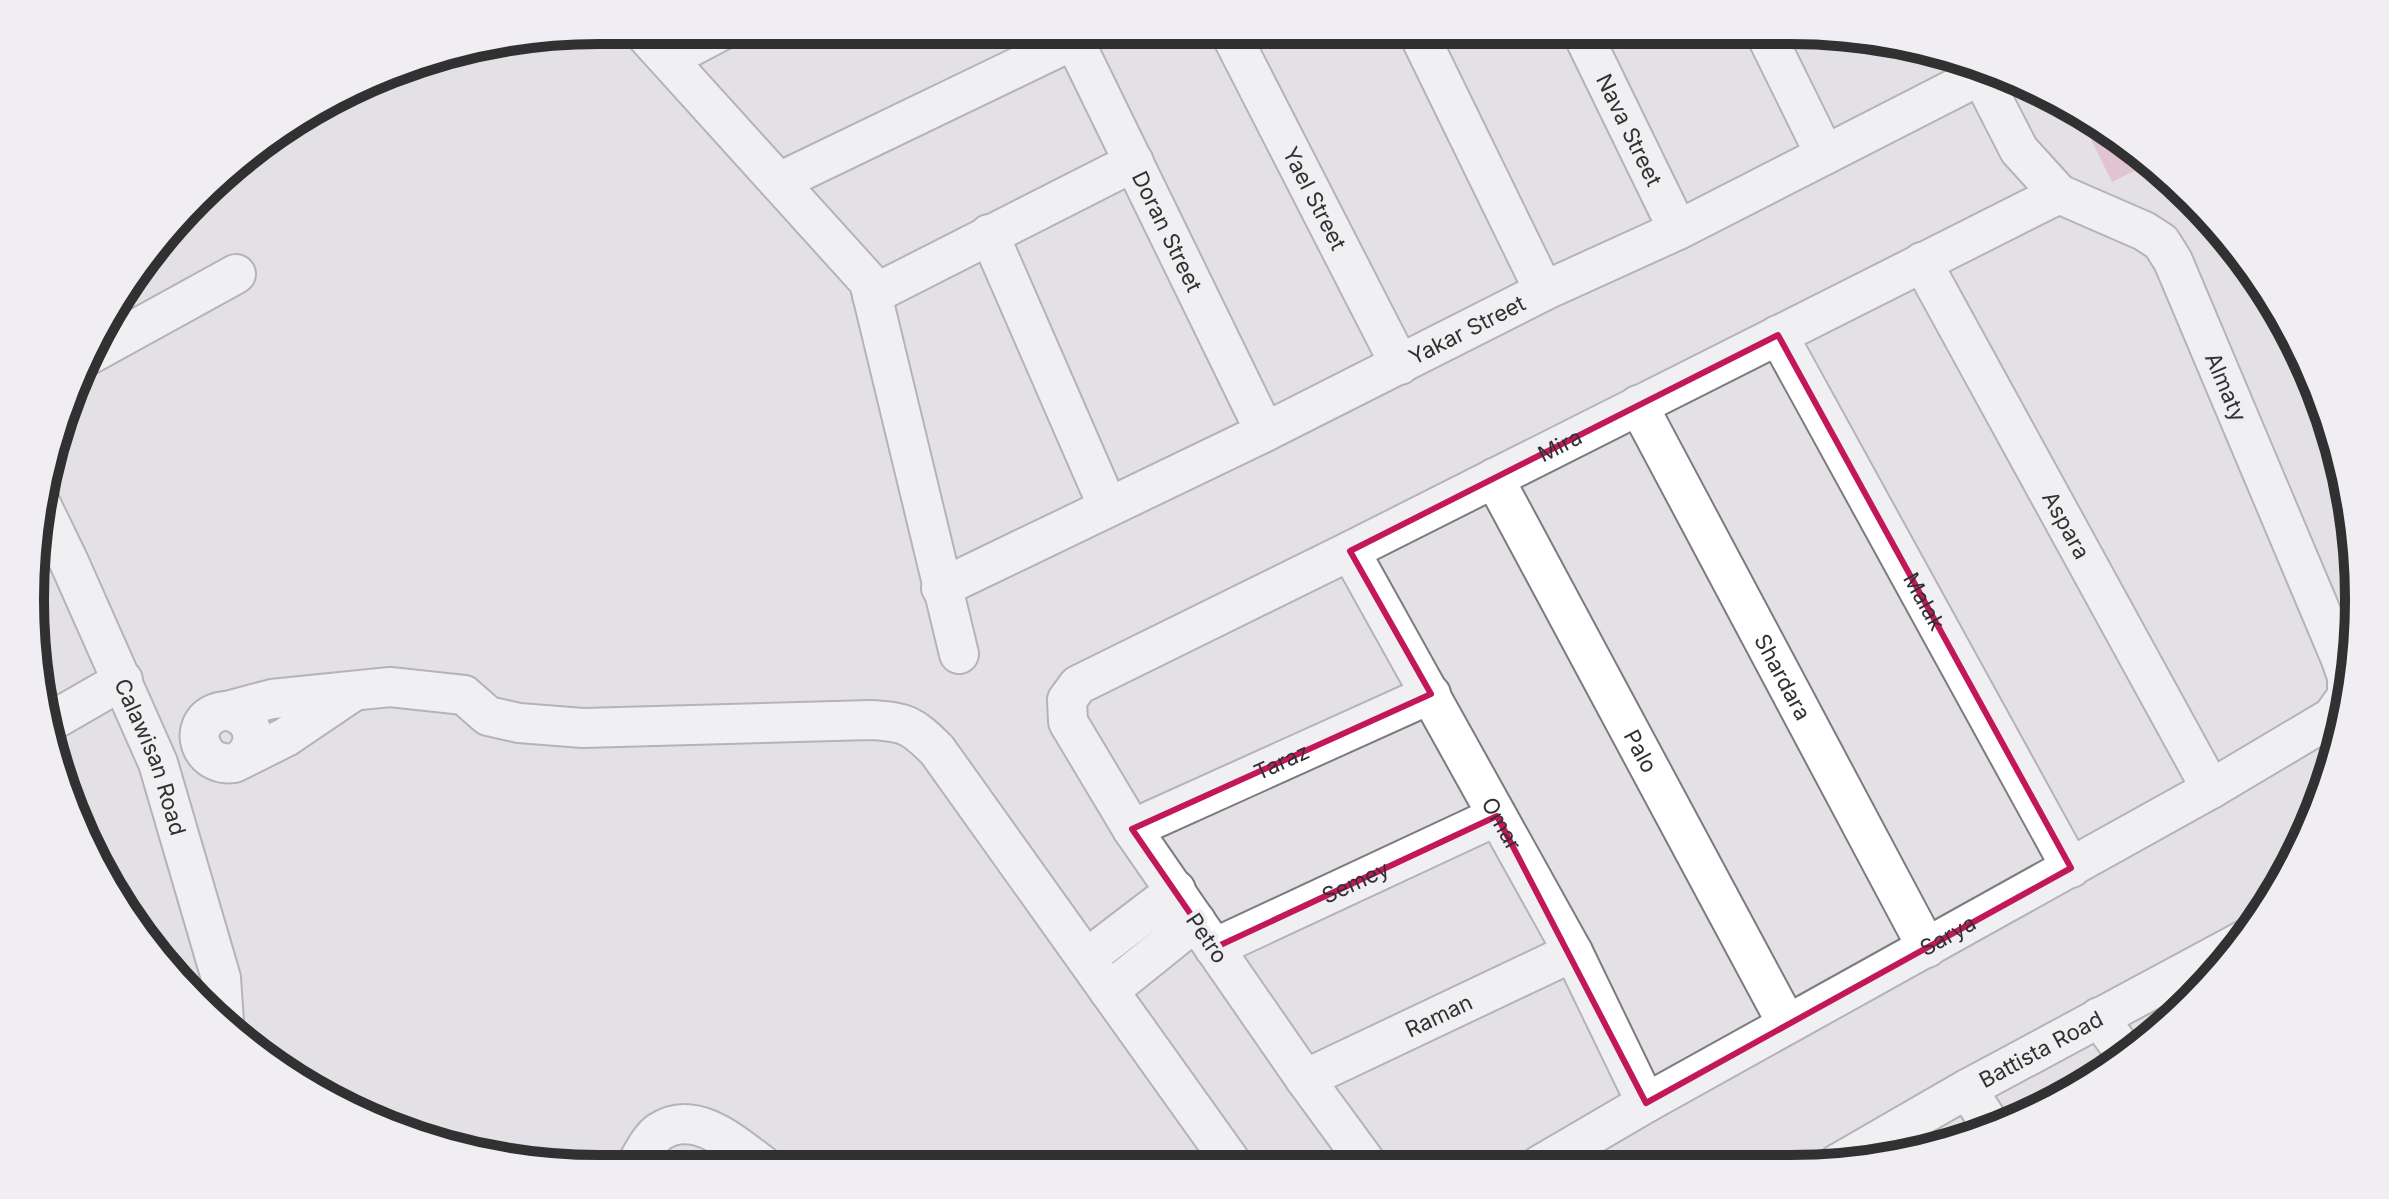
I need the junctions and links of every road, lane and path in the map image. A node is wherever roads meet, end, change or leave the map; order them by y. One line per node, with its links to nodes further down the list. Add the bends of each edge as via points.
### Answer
1 (654, 44): 9 (street)
2 (696, 44): 9 (street)
3 (1054, 44): 14 (street)
4 (1076, 44): 13 (street, Doran Street)
5 (1236, 44): 24 (street, Yael Street)
6 (1423, 44): 20 (street)
7 (1587, 44): 16 (street, Nava Street)
8 (1770, 44): 12 (street)
9 (668, 59): 14 (street)
10 (1972, 75): 12 (street, Yakar Street)
11 (1987, 80): 15 (street, Almaty, via 2019,150)
12 (1825, 155): 16 (street, Yakar Street)
13 (1134, 162): 17 (street); 26 (street, Doran Street)
14 (779, 182): 21 (street, via 869,282)
15 (2059, 194): 18 (street, Mira); 33 (street, Almaty, via 2144,231 2161,242 2173,261)
16 (1678, 230): 20 (street, Yakar Street)
17 (989, 234): 21 (street); 28 (street)
18 (1922, 262): 22 (street, Mira); 44 (street, Aspara)
19 (236, 274): 23 (street)
20 (1544, 291): 24 (street, Yakar Street)
21 (872, 295): 31 (street)
22 (1778, 335): 25 (street, Mira); 47 (street, Malak)
23 (105, 346)
24 (1400, 365): 26 (street, Yakar Street)
25 (1638, 405): 27 (street, Mira); 49 (street, Shardara)
26 (1265, 432): 28 (street, Yakar Street)
27 (1494, 478): 30 (street, Mira); 56 (street, Palo)
28 (1108, 507): 31 (street, Yakar Street)
29 (50, 523): 34 (street, Calawisan Road)
30 (1350, 551): 36 (street, Omar); 37 (street, Mira, via 1078,685)
31 (941, 588): 32 (street)
32 (959, 654)
33 (2341, 661)
34 (123, 680): 40 (street); 43 (street, Calawisan Road)
35 (353, 692): 38 (street, via 272,699); 42 (street, via 286,737); 52 (street, via 390,687 437,690 464,695 488,716 583,728 899,722 919,731 937,750)
36 (1431, 694): 45 (street, Omar); 46 (street, Taraz)
37 (1067, 700): 46 (street, Petro, via 1068,722)
38 (227, 711): 41 (street, via 205,721); 42 (street, via 240,714 253,735)
39 (2332, 717): 44 (street, Sarya)
40 (57, 718)
41 (201, 746): 42 (street, via 216,762); 43 (street)
42 (243, 758)
43 (158, 763): 54 (street, Calawisan Road, via 221,978)
44 (2211, 789): 47 (street, Sarya)
45 (1497, 816): 48 (street, Semey); 50 (street, Omar)
46 (1132, 829): 48 (street, Petro)
47 (2071, 868): 49 (street, Sarya)
48 (1195, 920): 52 (street); 53 (street); 58 (street, Petro)
49 (1927, 948): 56 (street, Sarya)
50 (1573, 952): 58 (street, Raman); 60 (street, Omar)
51 (2215, 956): 55 (street, Battista Road)
52 (1087, 958): 53 (street)
53 (1109, 991): 65 (street)
54 (223, 1007)
55 (2099, 1017): 57 (street); 59 (street, Battista Road)
56 (1787, 1024): 60 (street, Sarya)
57 (2119, 1046)
58 (1305, 1079): 66 (street, Petro)
59 (1967, 1089): 61 (street); 62 (street, Battista Road)
60 (1646, 1103): 67 (street, Sarya)
61 (1986, 1119)
62 (1861, 1150)
63 (643, 1155): 64 (street, via 658,1132 679,1124 717,1132)
64 (749, 1155)
65 (1226, 1155)
66 (1361, 1155)
67 (1557, 1155)

